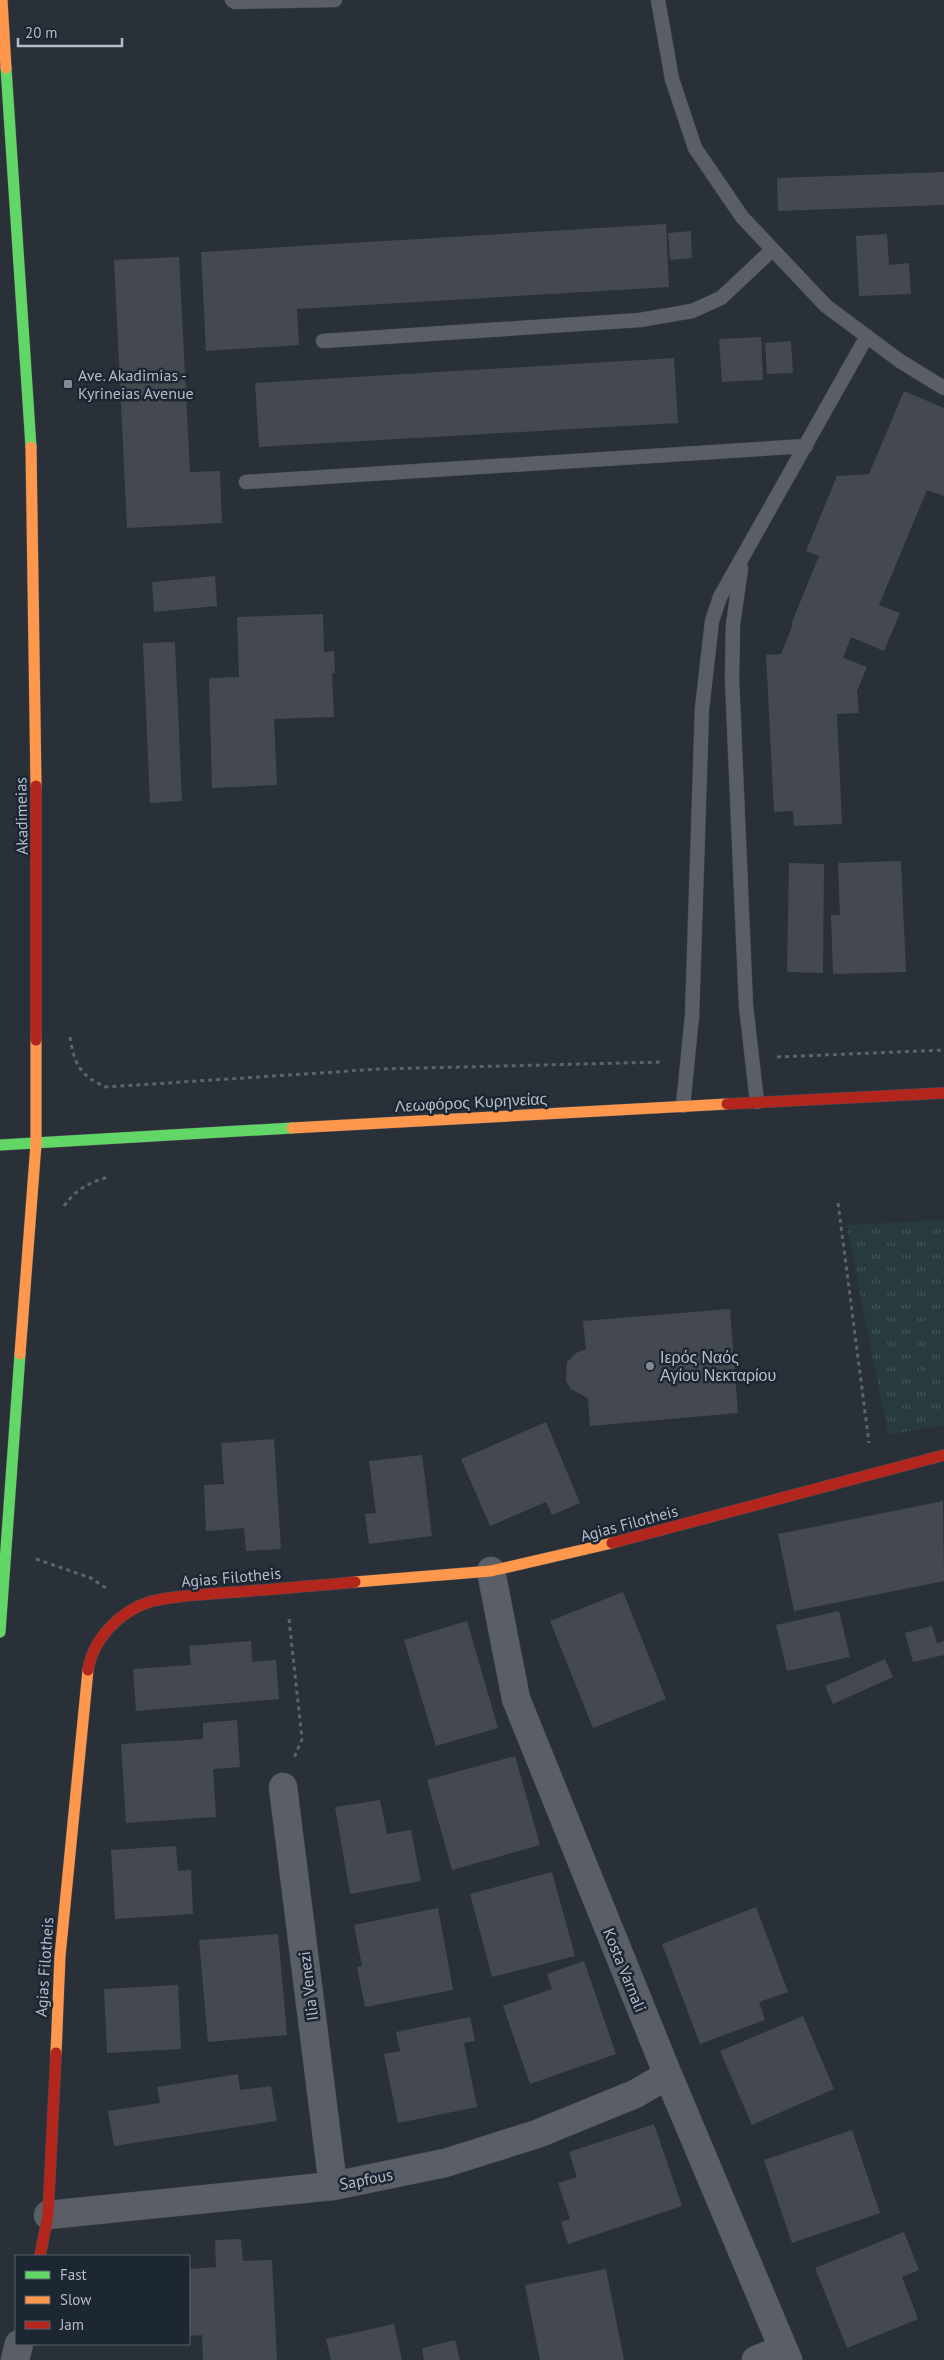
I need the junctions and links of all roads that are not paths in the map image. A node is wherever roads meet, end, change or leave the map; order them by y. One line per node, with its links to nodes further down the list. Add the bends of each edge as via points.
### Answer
1 (2, 0): 15 (main road, Akadimeias, via 32,458 37,839)
2 (232, 0): 3 (lane)
3 (335, 0)
4 (658, 0): 5 (lane, via 672,79 695,148 742,217)
5 (772, 250): 6 (lane, via 826,306); 7 (lane, via 721,298 692,311 640,320)
6 (867, 336): 8 (lane); 9 (lane)
7 (323, 341)
8 (944, 388)
9 (806, 446): 10 (lane); 11 (lane)
10 (246, 482)
11 (742, 560): 13 (lane, via 733,625 732,679 746,1006); 14 (lane, via 720,598 712,621 705,670 692,1016)
12 (944, 1093): 13 (main road, Λεωφόρος Κυρηνείας)
13 (757, 1102): 14 (main road, Λεωφόρος Κυρηνείας)
14 (683, 1106): 15 (main road, Λεωφόρος Κυρηνείας)
15 (36, 1144): 16 (main road, Λεωφόρος Κυρηνείας); 19 (main road, Akadimeias)
16 (0, 1146)
17 (944, 1455): 18 (main road, Agias Filotheis, via 572,1554)
18 (491, 1571): 21 (street, Kosta Varnali, via 516,1699); 23 (main road, Agias Filotheis, via 150,1602 121,1616 104,1634 90,1657 84,1693 60,1956)
19 (0, 1632)
20 (283, 1787): 22 (street, Ilia Venezi)
21 (668, 2075): 22 (street, Sapfous, via 635,2094 536,2134 445,2163); 26 (street, Kosta Varnali)
22 (333, 2186): 23 (street, Sapfous)
23 (48, 2215): 24 (main road, Agias Filotheis)
24 (40, 2255)
25 (19, 2345): 27 (street)
26 (786, 2354): 28 (street)
27 (15, 2360)
28 (756, 2360)

